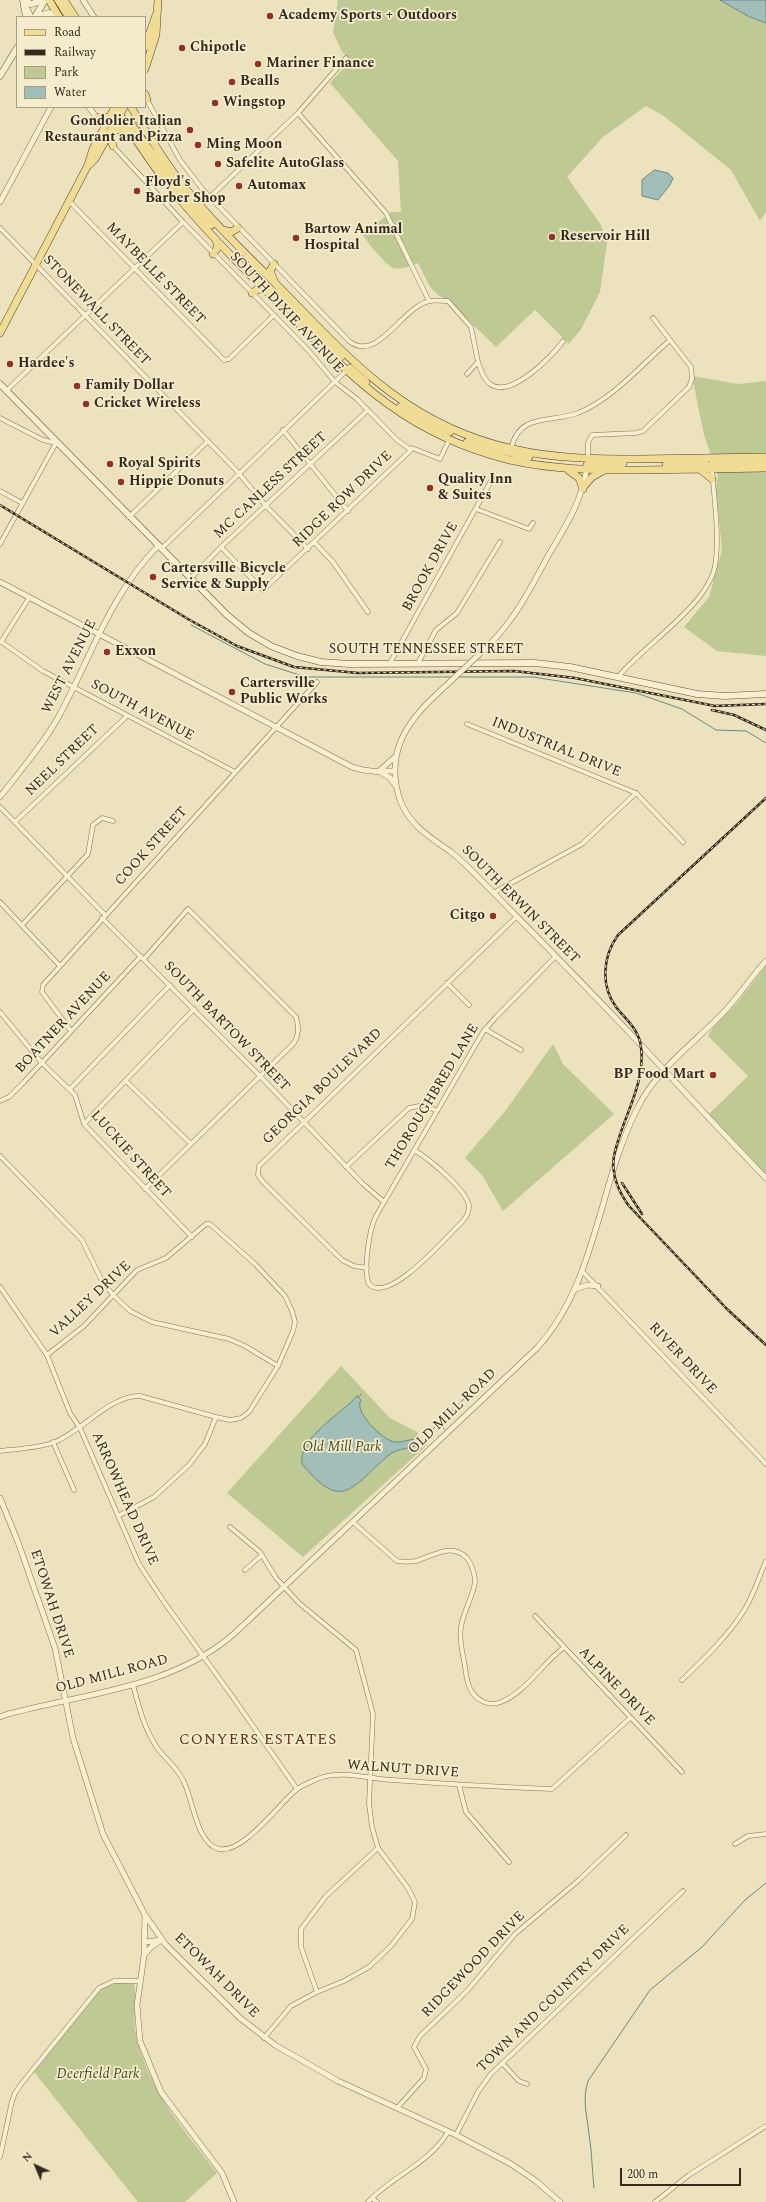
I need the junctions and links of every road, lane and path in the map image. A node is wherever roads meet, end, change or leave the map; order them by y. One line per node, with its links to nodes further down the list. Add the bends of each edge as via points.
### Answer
1 (23, 0): 6 (main road, via 31,4); 9 (main road); 10 (street)
2 (58, 0): 14 (main road)
3 (64, 0): 15 (main road)
4 (83, 0): 16 (street)
5 (158, 0): 7 (main road)
6 (44, 1): 11 (main road); 13 (main road)
7 (156, 13): 17 (main road); 20 (main road, via 156,35)
8 (43, 15): 12 (main road, via 52,13)
9 (26, 16)
10 (31, 16)
11 (36, 16)
12 (57, 16)
13 (58, 16)
14 (67, 16)
15 (74, 16)
16 (93, 16)
17 (146, 44)
18 (16, 50): 21 (main road)
19 (346, 58): 26 (street)
20 (146, 66)
21 (0, 76)
22 (146, 97): 34 (street, via 180,160)
23 (50, 108): 36 (street)
24 (90, 108): 28 (street)
25 (121, 108): 27 (main road); 29 (main road); 30 (main road); 40 (main road); 41 (main road, via 179,191 209,222)
26 (298, 113): 34 (street); 51 (street, via 386,213)
27 (110, 116): 28 (main road, via 102,119); 29 (main road)
28 (96, 117): 29 (main road)
29 (106, 132): 30 (main road, via 120,129); 31 (main road); 32 (main road); 33 (main road)
30 (133, 136): 42 (main road, via 170,187)
31 (113, 146): 32 (main road, via 108,144); 37 (street, SOUTH DIXIE AVENUE)
32 (101, 148): 33 (main road)
33 (88, 165): 35 (main road)
34 (210, 197): 39 (street)
35 (70, 200): 44 (main road); 46 (street, MAYBELLE STREET)
36 (0, 202)
37 (183, 222): 43 (street, SOUTH DIXIE AVENUE); 46 (street)
38 (0, 228): 44 (street, STONEWALL STREET)
39 (238, 228): 40 (main road, via 231,232); 45 (street)
40 (223, 230): 41 (main road)
41 (229, 237): 48 (main road)
42 (216, 240): 43 (main road, via 218,248); 47 (main road)
43 (213, 254): 50 (street, SOUTH DIXIE AVENUE)
44 (36, 264): 52 (street, STONEWALL STREET); 55 (main road)
45 (274, 264): 48 (main road, via 270,273); 51 (street, via 349,340 360,347 374,345 404,318)
46 (134, 269): 52 (street); 53 (street, MAYBELLE STREET, via 225,360)
47 (251, 276): 49 (main road); 59 (main road, via 288,304)
48 (277, 286): 59 (main road)
49 (265, 290): 50 (main road, via 258,289); 59 (main road)
50 (252, 293): 53 (street, SOUTH DIXIE AVENUE)
51 (429, 301): 58 (street, via 448,301 471,327)
52 (85, 315): 63 (street); 69 (street, STONEWALL STREET)
53 (274, 315): 61 (street, SOUTH DIXIE AVENUE)
54 (653, 318): 57 (street)
55 (0, 333)
56 (563, 341): 58 (street, via 556,352 511,385 502,387 490,384)
57 (669, 341): 71 (street, via 598,403 567,417 539,419 526,425 514,438); 76 (street, via 684,358 692,373 687,390 640,432 592,435 588,443)
58 (478, 362): 60 (street)
59 (350, 367): 61 (street); 67 (main road, via 393,408); 71 (main road, via 429,418 469,436)
60 (468, 374)
61 (335, 382): 64 (street, SOUTH DIXIE AVENUE); 66 (street)
62 (0, 384): 63 (main road, SOUTH TENNESSEE STREET)
63 (6, 391): 70 (main road, SOUTH TENNESSEE STREET)
64 (368, 410): 72 (street, SOUTH DIXIE AVENUE, via 397,440); 77 (street, MC CANLESS STREET)
65 (1, 420): 70 (street, via 43,440)
66 (283, 430): 77 (street); 83 (street)
67 (442, 436): 68 (main road); 76 (main road, via 535,459)
68 (449, 440): 72 (street, SOUTH DIXIE AVENUE, via 440,459 412,448); 78 (main road, via 511,460)
69 (208, 441): 83 (street, STONEWALL STREET); 92 (street)
70 (56, 443): 88 (street); 92 (main road, SOUTH TENNESSEE STREET)
71 (511, 449): 76 (main road)
72 (411, 450): 91 (street, RIDGE ROW DRIVE)
73 (766, 457): 74 (main road)
74 (711, 463): 75 (main road); 76 (main road, via 654,459); 79 (main road); 80 (main road); 82 (main road, via 663,465); 84 (street)
75 (766, 463)
76 (587, 464): 78 (main road); 81 (main road); 86 (street, SOUTH ERWIN STREET)
77 (310, 465): 89 (street, MC CANLESS STREET); 91 (street)
78 (564, 468): 86 (main road, via 577,476)
79 (766, 468)
80 (699, 469): 82 (main road); 84 (main road)
81 (609, 470): 82 (main road); 86 (main road, via 594,475)
82 (636, 470)
83 (239, 473): 89 (street, STONEWALL STREET); 97 (street)
84 (712, 479): 108 (street, via 716,555 710,583 699,599 647,646)
85 (491, 481): 90 (street, BROOK DRIVE)
86 (584, 488): 115 (street, SOUTH ERWIN STREET, bridge, via 574,511 507,626 409,723)
87 (0, 491): 88 (street)
88 (22, 503): 96 (street)
89 (266, 506): 98 (street, MC CANLESS STREET); 99 (street, STONEWALL STREET)
90 (476, 509): 93 (street, via 529,529); 106 (street, BROOK DRIVE)
91 (348, 511): 95 (street, RIDGE ROW DRIVE)
92 (129, 517): 97 (main road, SOUTH TENNESSEE STREET)
93 (533, 523)
94 (500, 542): 107 (street, via 457,613 436,630)
95 (316, 543): 99 (street, RIDGE ROW DRIVE); 103 (street, via 333,562)
96 (0, 544)
97 (159, 548): 100 (main road, SOUTH TENNESSEE STREET); 104 (street, WEST AVENUE, via 128,582)
98 (221, 548): 99 (street, RIDGE ROW DRIVE, via 263,590); 100 (street, MC CANLESS STREET)
99 (308, 549)
100 (190, 578): 106 (main road, SOUTH TENNESSEE STREET, via 241,627 280,650 327,662)
101 (0, 582): 102 (street)
102 (30, 598): 104 (street); 105 (street)
103 (368, 612)
104 (100, 635): 110 (street, WEST AVENUE); 114 (street)
105 (0, 642): 110 (street, SOUTH AVENUE, via 30,663)
106 (390, 663): 107 (main road, SOUTH TENNESSEE STREET)
107 (418, 663): 108 (main road, SOUTH TENNESSEE STREET, via 528,663 570,667)
108 (618, 677): 111 (main road, SOUTH TENNESSEE STREET, via 697,694)
109 (317, 682): 114 (street, COOK STREET)
110 (74, 687): 112 (street, SOUTH AVENUE); 121 (street, WEST AVENUE, via 50,730)
111 (766, 694)
112 (127, 716): 118 (street, SOUTH AVENUE); 124 (street, NEEL STREET)
113 (467, 724): 120 (street, INDUSTRIAL DRIVE)
114 (275, 727): 116 (street, via 355,768); 118 (street, COOK STREET)
115 (396, 756): 116 (street); 117 (street, SOUTH ERWIN STREET)
116 (378, 771): 117 (street); 119 (street, via 390,778)
117 (395, 771): 119 (street, SOUTH ERWIN STREET)
118 (235, 772): 129 (street, COOK STREET)
119 (397, 788): 127 (street, SOUTH ERWIN STREET, via 404,808 416,825 427,836 459,858)
120 (636, 793): 125 (street, INDUSTRIAL DRIVE); 127 (street, via 582,844)
121 (0, 797)
122 (0, 807): 124 (street, SOUTH BARTOW STREET)
123 (113, 821): 126 (street, via 102,818 93,825 88,854)
124 (16, 822): 126 (street, SOUTH BARTOW STREET)
125 (683, 842)
126 (68, 876): 129 (street, SOUTH BARTOW STREET); 131 (street)
127 (493, 893): 130 (street, SOUTH ERWIN STREET)
128 (0, 902): 131 (street)
129 (103, 916): 133 (street, SOUTH BARTOW STREET); 135 (street, COOK STREET)
130 (516, 917): 132 (street, SOUTH ERWIN STREET); 136 (street, GEORGIA BOULEVARD)
131 (22, 925): 135 (street)
132 (555, 957): 141 (street, THOROUGHBRED LANE); 145 (street, SOUTH ERWIN STREET)
133 (142, 958): 137 (street, SOUTH BARTOW STREET); 142 (street, BOATNER AVENUE); 146 (street, BOATNER AVENUE, via 188,909 296,1017 299,1034 294,1043)
134 (766, 961): 145 (street, OLD MILL ROAD, via 722,1014)
135 (60, 966): 142 (street, COOK STREET, via 41,989)
136 (447, 983): 138 (street); 151 (street, GEORGIA BOULEVARD)
137 (170, 984): 139 (street, SOUTH BARTOW STREET); 148 (street)
138 (469, 1005)
139 (194, 1009): 146 (street, SOUTH BARTOW STREET); 147 (street)
140 (0, 1012): 144 (street, LUCKIE STREET)
141 (485, 1029): 143 (street); 150 (street, THOROUGHBRED LANE)
142 (71, 1031): 144 (street, BOATNER AVENUE)
143 (521, 1050)
144 (42, 1063): 148 (street, LUCKIE STREET); 149 (street, BOATNER AVENUE, via 11,1095)
145 (664, 1070): 157 (street, SOUTH ERWIN STREET); 162 (street, OLD MILL ROAD, via 645,1095 631,1123)
146 (260, 1076): 151 (street, SOUTH BARTOW STREET); 153 (street)
147 (126, 1081): 152 (street); 153 (street)
148 (70, 1089): 152 (street, LUCKIE STREET, via 77,1099)
149 (0, 1101)
150 (438, 1111): 154 (street, THOROUGHBRED LANE); 156 (street, via 424,1105 406,1109)
151 (302, 1122): 156 (street, SOUTH BARTOW STREET); 161 (street, GEORGIA BOULEVARD, via 261,1162 258,1168 259,1176 342,1260 354,1266)
152 (84, 1124): 158 (street, LUCKIE STREET)
153 (191, 1144): 158 (street)
154 (414, 1150): 159 (street, THOROUGHBRED LANE); 161 (street, THOROUGHBRED LANE, via 437,1167 463,1195 469,1206 467,1214 461,1223 397,1284 387,1288 372,1288 367,1282)
155 (0, 1156): 166 (street, via 82,1240 102,1281)
156 (346, 1167): 159 (street, SOUTH BARTOW STREET)
157 (766, 1178)
158 (145, 1189): 160 (street, LUCKIE STREET)
159 (384, 1202): 161 (street, THOROUGHBRED LANE, via 370,1232)
160 (192, 1237): 166 (street, VALLEY DRIVE, via 166,1258 137,1270); 168 (street, VALLEY DRIVE, via 202,1226 210,1224 255,1264 285,1296 295,1322)
161 (367, 1268)
162 (582, 1271): 163 (street, RIVER DRIVE); 165 (street, OLD MILL ROAD)
163 (598, 1286): 165 (street, via 588,1285); 173 (street, RIVER DRIVE)
164 (0, 1287): 167 (street, ARROWHEAD DRIVE)
165 (575, 1289): 177 (street, OLD MILL ROAD, via 560,1318 537,1348)
166 (113, 1295): 167 (street, VALLEY DRIVE, via 84,1326); 168 (street, via 130,1311 152,1322 229,1339)
167 (47, 1355): 170 (street, ARROWHEAD DRIVE, via 70,1413)
168 (278, 1366): 169 (street, via 249,1412 241,1418 230,1420)
169 (216, 1417): 170 (street, via 140,1396 131,1396 118,1400); 176 (street, via 205,1444 180,1474 154,1497)
170 (80, 1428): 171 (street); 176 (street, ARROWHEAD DRIVE)
171 (53, 1442): 172 (street); 174 (street)
172 (0, 1451)
173 (766, 1464)
174 (74, 1490)
175 (0, 1498): 188 (street, ETOWAH DRIVE, via 55,1648)
176 (118, 1516): 185 (street, ARROWHEAD DRIVE, via 139,1564)
177 (354, 1522): 182 (street, OLD MILL ROAD); 184 (street, via 397,1561 415,1561 447,1550 467,1558 475,1581 463,1616 460,1640 466,1678 471,1692 477,1699 496,1704 509,1698)
178 (230, 1527): 179 (street)
179 (262, 1555): 181 (street); 182 (street, via 273,1574)
180 (766, 1561): 186 (street, via 737,1622)
181 (245, 1570)
182 (284, 1586): 185 (street, OLD MILL ROAD, via 229,1639); 192 (street, via 307,1610 356,1650 373,1714)
183 (535, 1616): 184 (street, ALPINE DRIVE)
184 (563, 1648): 190 (street, ALPINE DRIVE)
185 (204, 1657): 187 (street, OLD MILL ROAD, via 169,1674); 194 (street, ARROWHEAD DRIVE)
186 (682, 1680)
187 (133, 1685): 188 (street, OLD MILL ROAD); 194 (street, WALNUT DRIVE, via 149,1734 182,1777 201,1834 217,1849 227,1850 239,1845)
188 (65, 1700): 189 (street, OLD MILL ROAD, via 14,1712); 201 (street, ETOWAH DRIVE, via 76,1751 102,1834)
189 (0, 1718)
190 (630, 1718): 191 (street, ALPINE DRIVE); 193 (street, WALNUT DRIVE, via 552,1789)
191 (682, 1772)
192 (370, 1779): 193 (street, WALNUT DRIVE); 194 (street, WALNUT DRIVE, via 348,1775 321,1778); 198 (street, via 369,1804)
193 (459, 1785): 199 (street, via 466,1812)
194 (297, 1789)
195 (766, 1834): 197 (street, via 748,1836)
196 (626, 1835): 210 (street, RIDGEWOOD DRIVE, via 515,1934 467,1991 420,2036 414,2047 426,2069 424,2078)
197 (735, 1844)
198 (378, 1848): 206 (street, via 326,1896 301,1929 301,1947); 206 (street, via 408,1888 415,1902 412,1919 391,1946 369,1967)
199 (509, 1862)
200 (683, 1890): 208 (street, TOWN AND COUNTRY DRIVE)
201 (145, 1915): 202 (street, ETOWAH DRIVE); 203 (street)
202 (162, 1940): 203 (street); 204 (street); 207 (street, ETOWAH DRIVE, via 240,2018)
203 (145, 1942): 204 (street)
204 (144, 1956): 205 (street)
205 (139, 1982): 214 (street, via 114,1981 99,1988 14,2093); 216 (street, via 136,2005 138,2028 148,2063 164,2097 222,2173)
206 (317, 1992): 207 (street, via 287,2009)
207 (264, 2038): 210 (street, ETOWAH DRIVE, via 338,2081)
208 (502, 2063): 209 (street, via 519,2081); 213 (street, TOWN AND COUNTRY DRIVE, via 482,2085)
209 (527, 2084)
210 (397, 2108): 212 (street, ETOWAH DRIVE)
211 (766, 2126): 220 (street, via 689,2175)
212 (448, 2132): 213 (street, ETOWAH DRIVE); 215 (street, via 424,2159)
213 (456, 2135): 219 (street, ETOWAH DRIVE, via 516,2166)
214 (0, 2157)
215 (372, 2198): 217 (street); 218 (street)
216 (234, 2202)
217 (368, 2202)
218 (377, 2202)
219 (560, 2202)
220 (655, 2202)

